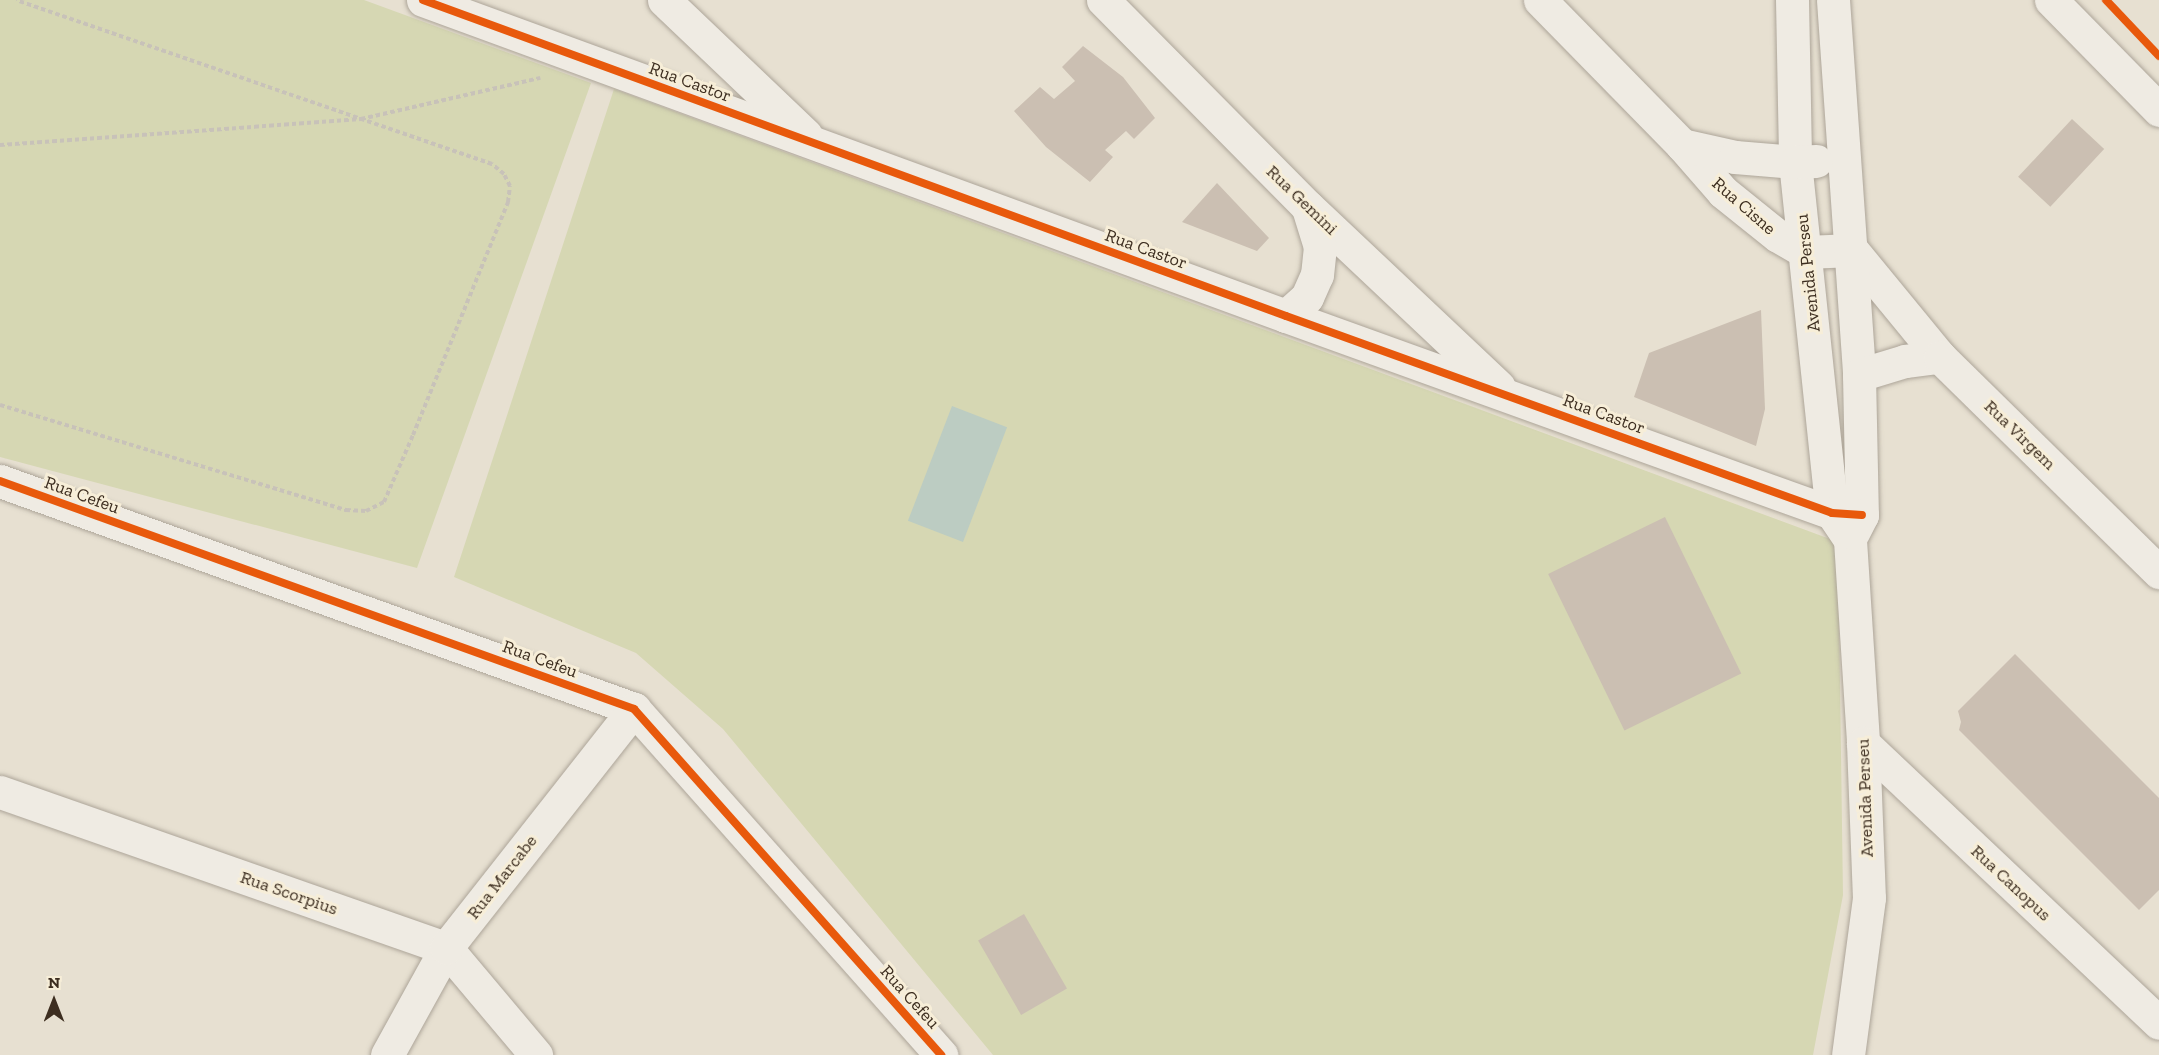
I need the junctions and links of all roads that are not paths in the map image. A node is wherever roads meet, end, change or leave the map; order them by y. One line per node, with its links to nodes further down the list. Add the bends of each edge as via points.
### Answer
1 (423, 0): 9 (street, Rua Castor)
2 (664, 0): 9 (street)
3 (1103, 0): 13 (street, Rua Gemini)
4 (1540, 0): 10 (street, Rua Cisne)
5 (1792, 0): 12 (street, Avenida Perseu)
6 (1833, 0): 11 (street, Avenida Perseu)
7 (2051, 0): 8 (street)
8 (2159, 110)
9 (815, 144): 16 (street, Rua Castor)
10 (1682, 145): 12 (street, Rua Cisne, via 1735,157); 15 (street, Rua Cisne, via 1723,192 1778,236)
11 (1843, 158): 12 (street, Rua Cisne); 14 (street, Avenida Perseu)
12 (1795, 162): 15 (street, Avenida Perseu)
13 (1308, 207): 16 (street, via 1320,247 1317,275 1307,297); 19 (street, Rua Gemini)
14 (1852, 250): 15 (street); 17 (street, Rua Virgem); 18 (street, Avenida Perseu)
15 (1806, 252): 21 (street, Avenida Perseu)
16 (1286, 316): 19 (street, Rua Castor)
17 (1940, 357): 18 (street); 22 (street, Rua Virgem)
18 (1859, 375): 21 (street, Avenida Perseu)
19 (1507, 395): 21 (street, Rua Castor)
20 (0, 481): 23 (street, Rua Cefeu)
21 (1848, 523): 24 (street, Avenida Perseu)
22 (2159, 572)
23 (634, 709): 26 (street, Rua Marcabe); 30 (street, Rua Cefeu)
24 (1863, 743): 27 (street, Rua Canopus); 31 (street, Avenida Perseu, via 1869,898)
25 (0, 792): 26 (street, Rua Scorpius)
26 (446, 948): 28 (street, Rua Marcabe); 29 (street)
27 (2159, 1023)
28 (387, 1055)
29 (536, 1055)
30 (941, 1055)
31 (1848, 1055)

